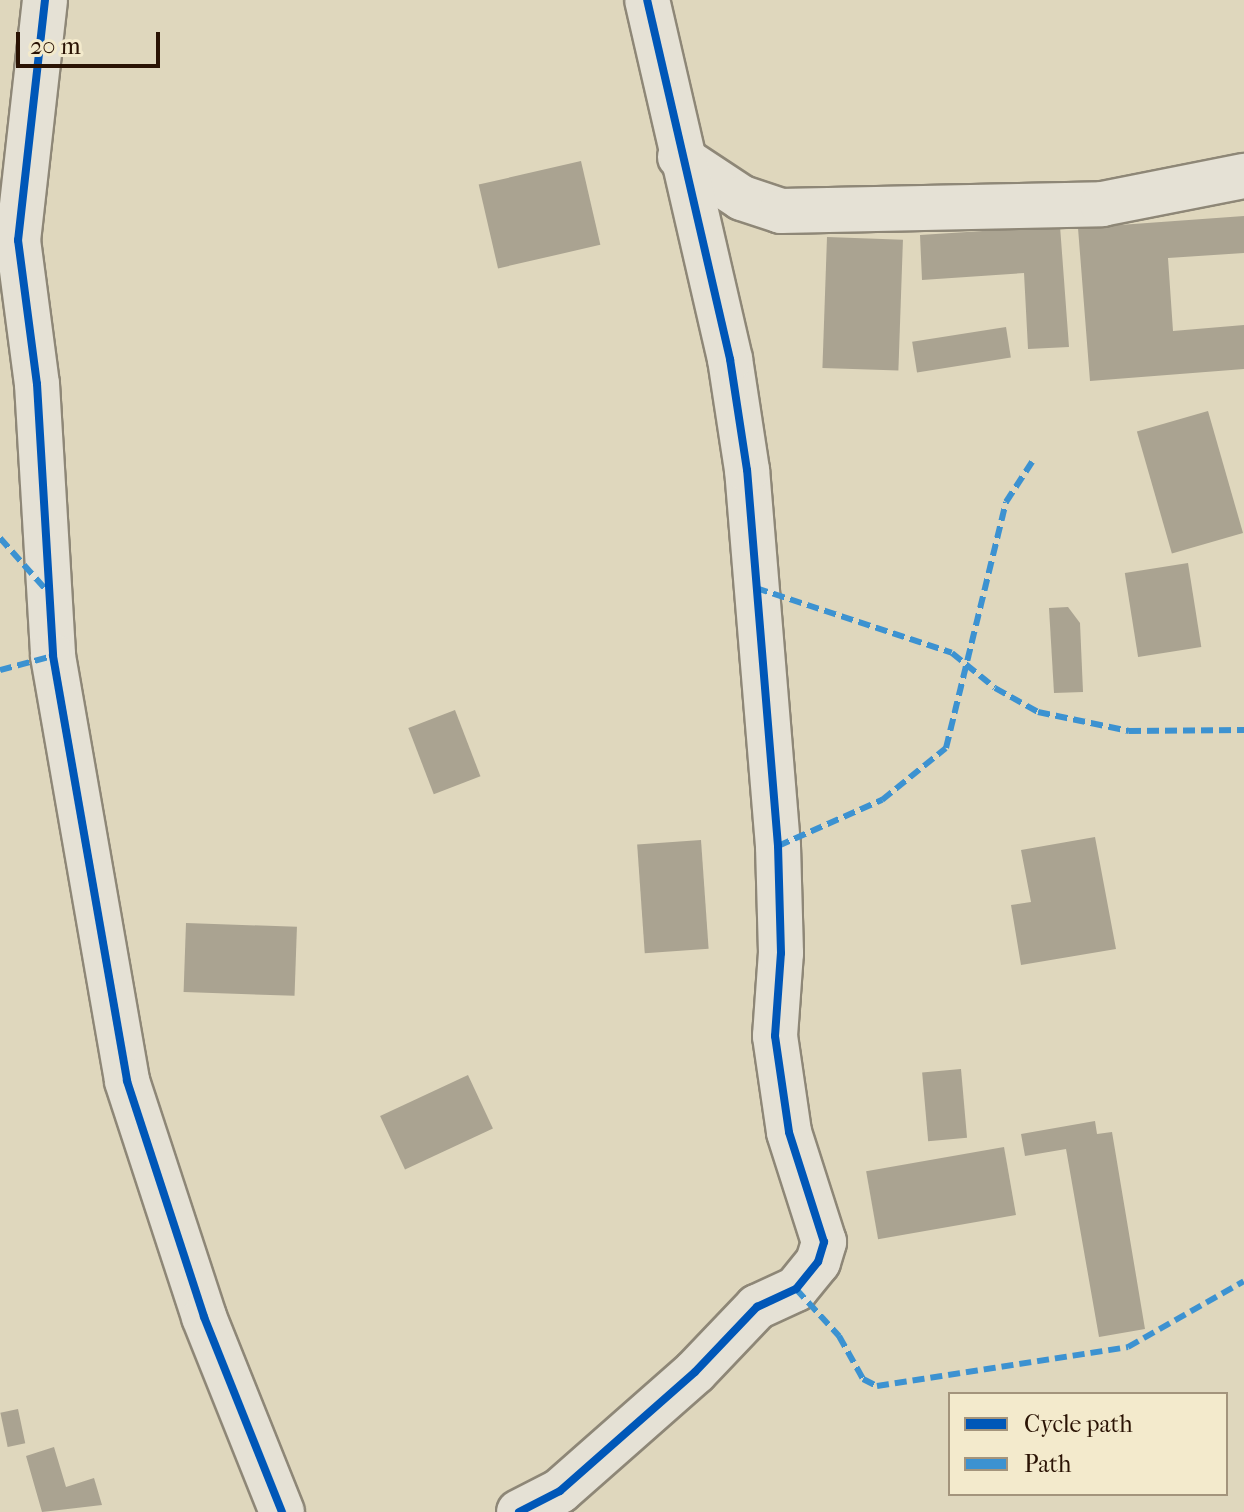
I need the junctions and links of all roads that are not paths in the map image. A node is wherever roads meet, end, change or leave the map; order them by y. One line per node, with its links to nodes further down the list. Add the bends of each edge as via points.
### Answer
1 (45, 0): 5 (street, via 18,240 37,384 53,656 127,1081 204,1317)
2 (647, 0): 3 (street)
3 (680, 157): 4 (street, via 731,192 781,211 1102,204); 6 (street, via 730,359 747,470 778,846 781,953 775,1036 789,1132 824,1242 818,1262 796,1289 757,1307 695,1372 560,1491)
4 (1244, 176)
5 (282, 1512)
6 (519, 1512)

